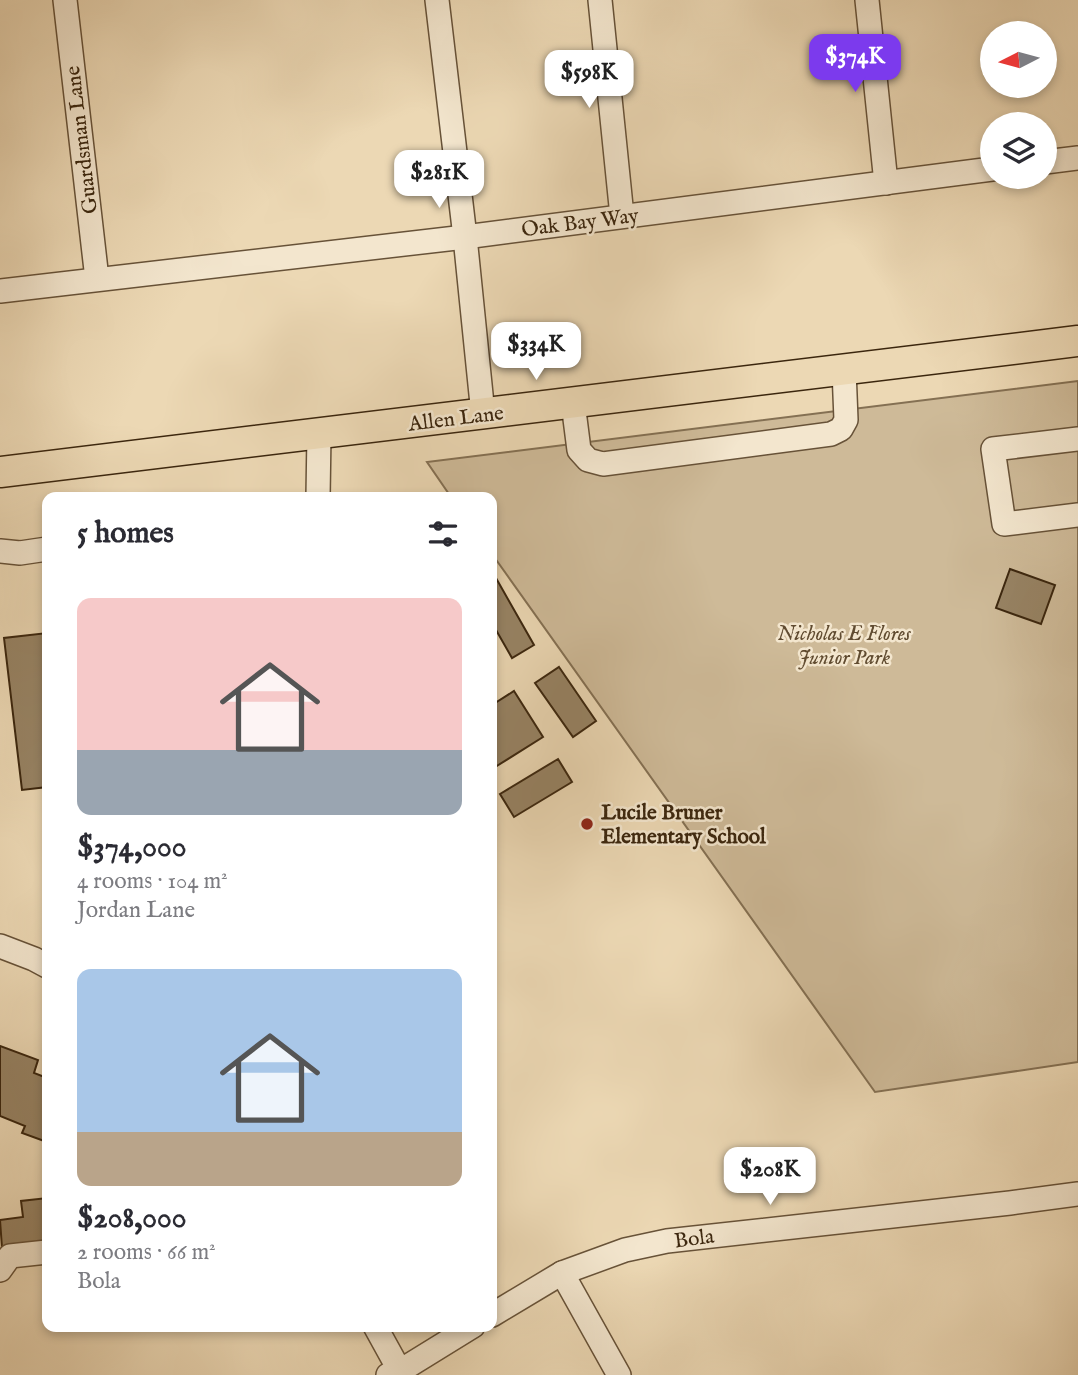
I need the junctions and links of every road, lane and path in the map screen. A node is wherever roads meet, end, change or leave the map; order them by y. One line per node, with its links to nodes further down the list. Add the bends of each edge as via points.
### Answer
1 (65, 0): 11 (street, Guardsman Lane)
2 (437, 0): 10 (street)
3 (600, 0): 9 (street)
4 (867, 0): 8 (street)
5 (1078, 158): 6 (street)
6 (1057, 161)
7 (980, 171): 8 (street, Oak Bay Way)
8 (886, 183): 9 (street, Oak Bay Way)
9 (622, 216): 10 (street, Oak Bay Way)
10 (465, 237): 11 (street, Oak Bay Way); 16 (street)
11 (97, 279): 12 (street, Oak Bay Way)
12 (0, 291)
13 (1078, 341): 14 (main road, Allen Lane)
14 (844, 370): 15 (main road, Allen Lane); 15 (street, via 846,420 831,434 603,464 587,460 579,450)
15 (573, 403): 16 (main road, Allen Lane)
16 (483, 414): 17 (main road, Allen Lane)
17 (319, 434): 19 (main road, Allen Lane); 20 (street)
18 (1078, 439): 21 (street, via 993,449 1004,524)
19 (0, 472)
20 (318, 492)
21 (1078, 515)
22 (42, 550): 23 (street)
23 (0, 551)
24 (0, 946): 25 (street)
25 (42, 963)
26 (1078, 1194): 29 (street, Bola, via 667,1241 625,1250)
27 (42, 1253): 28 (street, via 10,1256)
28 (0, 1270)
29 (562, 1273): 30 (street, Bola); 34 (street)
30 (497, 1312)
31 (378, 1332): 33 (street)
32 (463, 1332): 33 (street)
33 (396, 1374)
34 (619, 1375)

